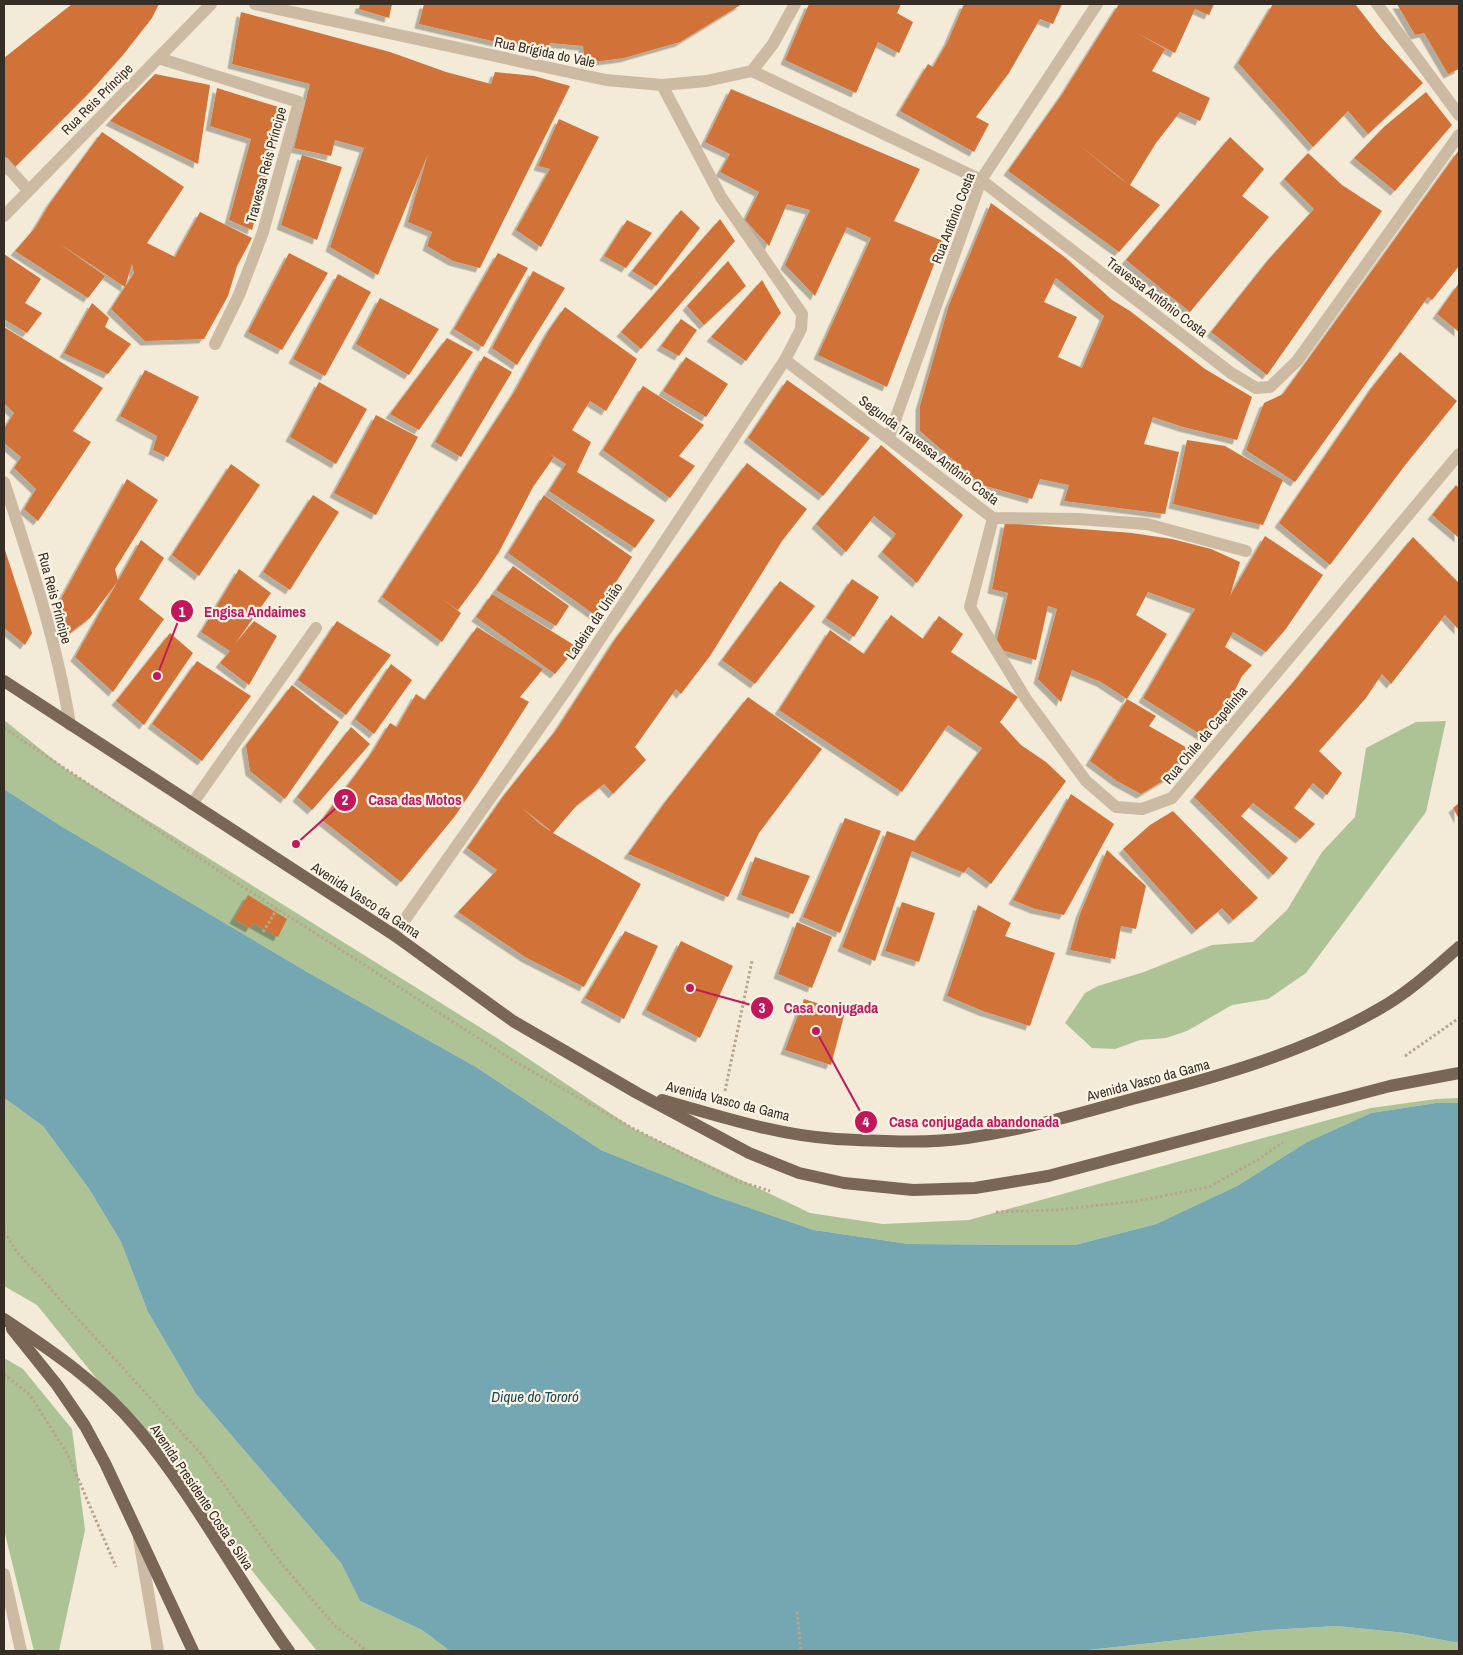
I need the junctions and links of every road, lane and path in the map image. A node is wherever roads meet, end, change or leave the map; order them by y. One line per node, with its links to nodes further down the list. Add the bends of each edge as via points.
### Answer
1 (211, 4): 6 (street, Rua Reis Príncipe)
2 (255, 4): 8 (street, Rua Brígida do Vale, via 606,80)
3 (794, 4): 7 (street, via 773,44)
4 (1097, 4): 12 (street, Rua Antônio Costa)
5 (1377, 4): 9 (street)
6 (158, 58): 13 (street, Rua Reis Príncipe); 15 (street, Travessa Reis Príncipe, via 299,102 263,232 239,295)
7 (752, 71): 8 (street, Rua Brígida do Vale, via 706,81); 12 (street, Travessa Antônio Costa)
8 (662, 85): 16 (street, Ladeira da União, via 721,197 802,314 801,329)
9 (1459, 115)
10 (1459, 135): 12 (street, Travessa Antônio Costa, via 1297,361 1270,387 1256,388 1231,373)
11 (4, 163): 13 (street)
12 (981, 180): 17 (street, Rua Antônio Costa)
13 (28, 190): 14 (street, Rua Reis Príncipe)
14 (4, 216)
15 (215, 344)
16 (785, 360): 17 (street, Segunda Travessa Antônio Costa); 29 (street, Ladeira da União, via 569,686)
17 (889, 437): 20 (street, Segunda Travessa Antônio Costa)
18 (1459, 454): 20 (street, Rua Chile da Capelinha, via 1172,798 1142,809 1116,807 1086,781 1026,699 970,607)
19 (4, 482): 24 (street, Rua Reis Príncipe, via 36,580)
20 (993, 518): 21 (street, Segunda Travessa Antônio Costa, via 1147,524)
21 (1246, 551)
22 (316, 628): 26 (street)
23 (4, 681): 24 (main road, Avenida Vasco da Gama)
24 (70, 725): 26 (main road, Avenida Vasco da Gama)
25 (4, 728): 27 (path)
26 (192, 804): 29 (main road, Avenida Vasco da Gama)
27 (277, 909): 28 (path); 38 (path, via 514,1061 634,1130 735,1180)
28 (263, 932)
29 (394, 935): 35 (main road, Avenida Vasco da Gama, via 514,1021)
30 (1459, 947): 35 (main road, Avenida Vasco da Gama, via 1380,1009 1320,1038 1234,1072 1089,1111 966,1139 833,1139 764,1128)
31 (752, 961): 36 (path)
32 (1459, 1018): 33 (path)
33 (1403, 1058)
34 (1459, 1073): 35 (main road, Avenida Vasco da Gama, bridge, via 1390,1086 1048,1176 975,1188 913,1190 844,1183 799,1173 749,1153)
35 (637, 1093)
36 (724, 1094)
37 (1291, 1136): 39 (path, via 1259,1159 1209,1187 1137,1201 1056,1210)
38 (778, 1193)
39 (987, 1212)
40 (4, 1320): 42 (main road, via 57,1385 85,1426 106,1463); 50 (main road, Avenida Presidente Costa e Silva, via 71,1365 138,1429 174,1476 263,1616)
41 (4, 1374): 45 (path, via 30,1395 68,1455)
42 (137, 1532): 48 (street); 49 (main road)
43 (281, 1563): 51 (path, via 334,1625)
44 (4, 1574): 47 (street)
45 (120, 1576)
46 (797, 1612): 52 (path)
47 (21, 1651)
48 (158, 1651)
49 (193, 1651)
50 (289, 1651)
51 (367, 1651)
52 (801, 1651)

